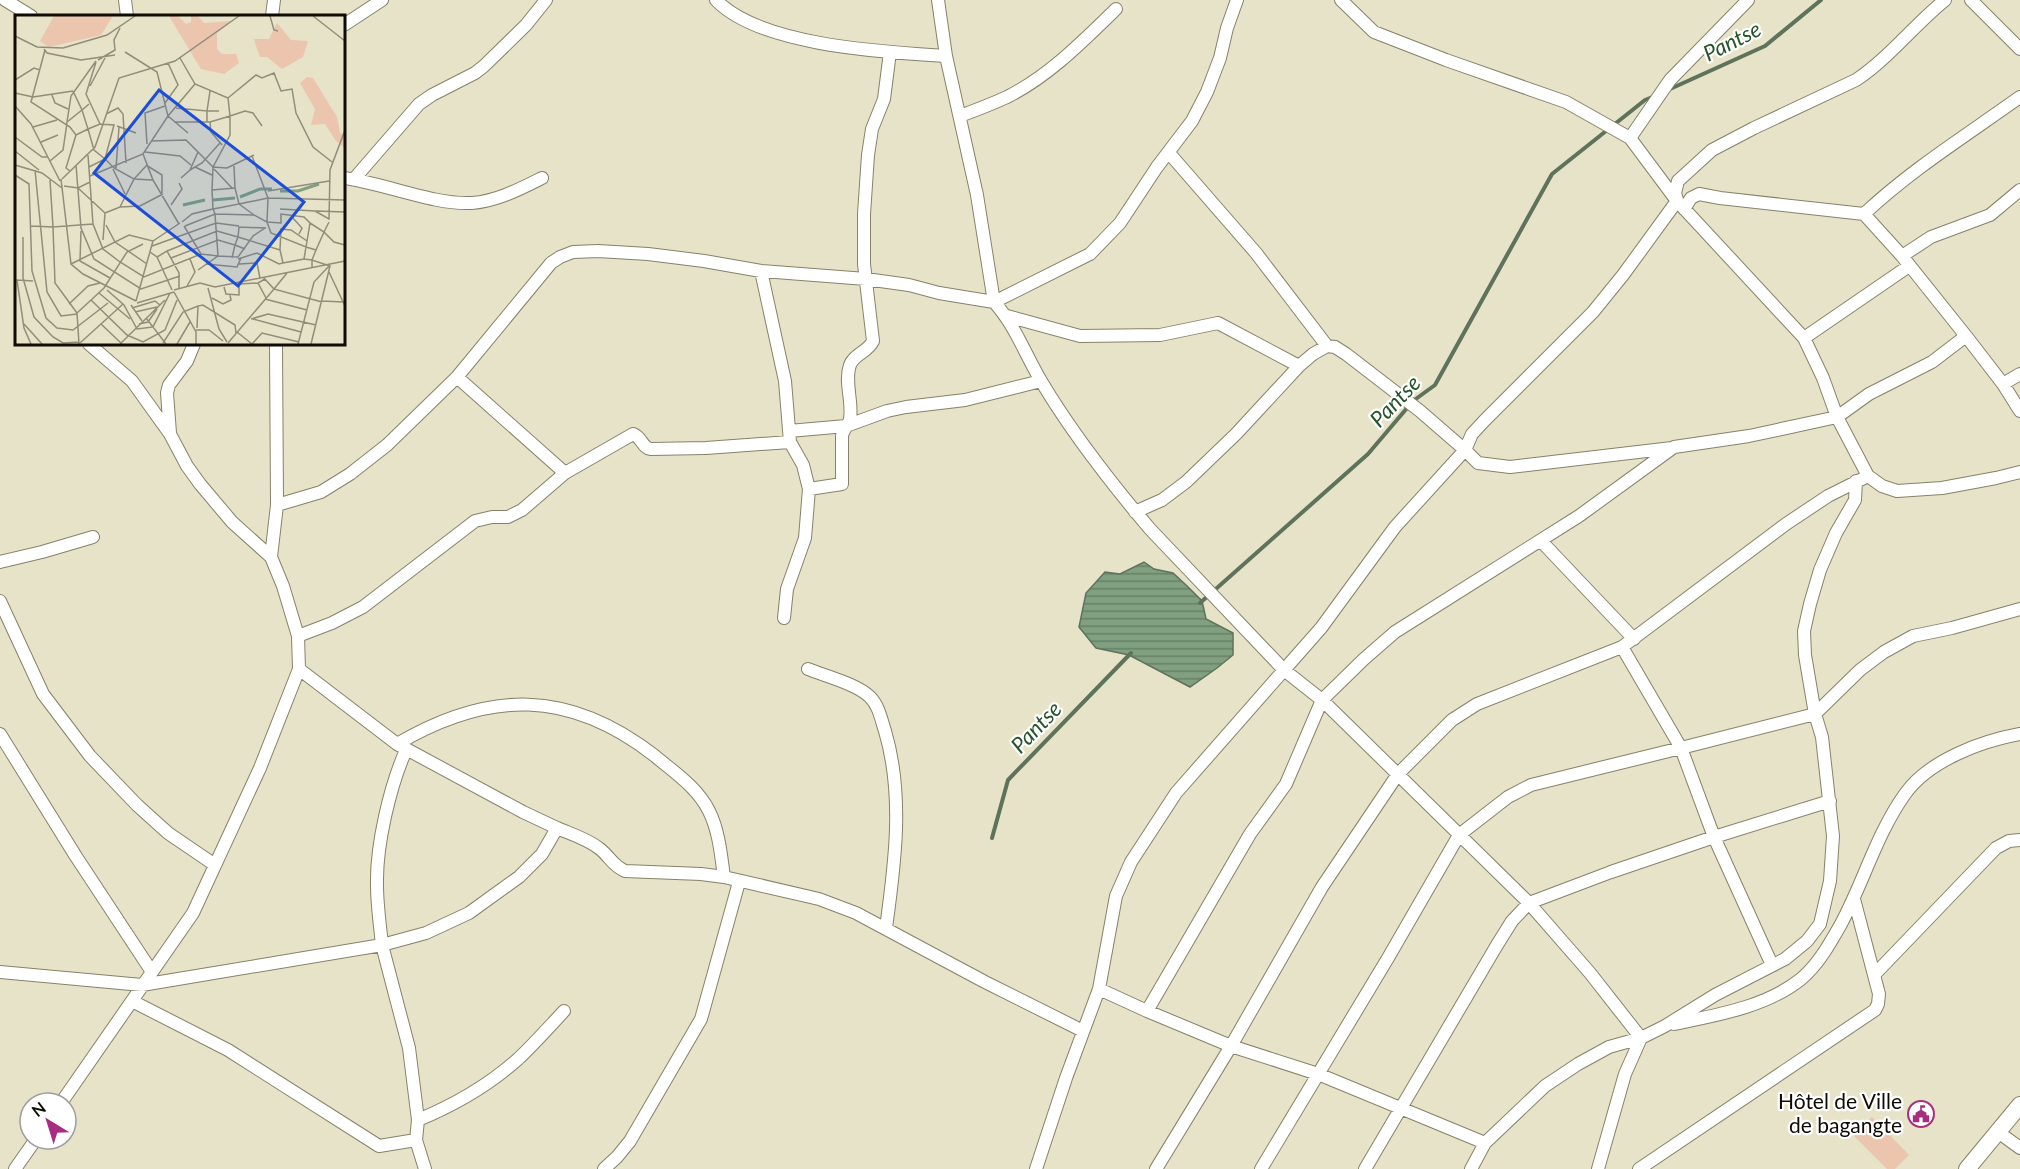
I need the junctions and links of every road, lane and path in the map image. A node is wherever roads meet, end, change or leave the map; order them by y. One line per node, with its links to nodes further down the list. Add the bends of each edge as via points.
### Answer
1 (5, 0): 14 (street)
2 (124, 0): 15 (street)
3 (274, 0): 16 (street)
4 (382, 0): 17 (street)
5 (546, 0): 26 (street, via 484,66 419,104)
6 (716, 0): 19 (street, via 724,9 760,27 827,45)
7 (938, 0): 20 (street)
8 (1237, 0): 24 (street, via 1207,92)
9 (1341, 0): 23 (street, via 1374,32 1566,102)
10 (1748, 0): 23 (street, via 1670,80)
11 (1945, 0): 29 (street, via 1856,80 1712,150 1678,181 1675,194)
12 (1971, 0): 18 (street)
13 (1116, 9): 22 (street, via 1041,76 1008,97)
14 (29, 15)
15 (127, 15)
16 (272, 15)
17 (345, 24)
18 (2020, 49)
19 (890, 52): 20 (street); 33 (street, via 884,99 872,129 868,155 864,214)
20 (946, 56): 22 (street)
21 (2020, 97): 30 (street, via 1922,164)
22 (960, 116): 34 (street)
23 (1630, 138): 29 (street)
24 (1169, 153): 34 (street, via 1120,223 1090,254); 41 (street, via 1256,253)
25 (542, 178): 26 (street, via 504,196 472,203)
26 (349, 179)
27 (2020, 190): 28 (street)
28 (2014, 201): 31 (street, via 1990,215 1931,237)
29 (1681, 205): 30 (street, via 1699,194); 37 (street); 53 (street, via 1593,312 1472,434)
30 (1864, 214): 31 (street)
31 (1906, 261): 36 (street); 37 (street)
32 (761, 271): 33 (street); 44 (street, via 648,254 598,251 560,256); 51 (street, via 785,381)
33 (866, 279): 34 (street); 49 (street, via 873,341 849,368 850,419)
34 (994, 302): 35 (street)
35 (1007, 316): 42 (street, via 1080,336 1160,335 1218,323); 45 (street)
36 (1966, 336): 46 (street); 48 (street, via 1932,362 1869,394)
37 (1804, 338): 48 (street)
38 (90, 345): 50 (street, via 132,381)
39 (194, 345): 50 (street, via 169,385)
40 (276, 345): 58 (street)
41 (1327, 346): 42 (street); 53 (street, via 1346,354)
42 (1299, 366): 59 (street, via 1186,482 1162,500)
43 (2020, 374): 46 (street)
44 (458, 377): 55 (street); 58 (street, via 387,445 350,474 321,492)
45 (1041, 381): 49 (street, via 965,400 906,406); 59 (street)
46 (2003, 384): 47 (street)
47 (2020, 411)
48 (1837, 417): 52 (street); 56 (street)
49 (846, 426): 51 (street); 57 (street, via 842,436 842,484)
50 (170, 434): 62 (street, via 200,484 232,522)
51 (790, 437): 55 (street, via 706,448 651,449 633,434); 57 (street)
52 (1674, 447): 53 (street, via 1510,467 1478,463); 61 (street)
53 (1465, 450): 72 (street, via 1395,527)
54 (2020, 472): 56 (street, via 1942,488 1897,491)
55 (565, 473): 67 (street, via 522,510 508,517 475,521 363,607)
56 (1862, 478): 68 (street, via 1786,524); 74 (street, via 1820,570 1804,631)
57 (809, 489): 66 (street, via 805,538 787,589)
58 (277, 505): 62 (street)
59 (1136, 512): 72 (street)
60 (93, 537): 63 (street)
61 (1541, 541): 68 (street); 73 (street, via 1395,632)
62 (271, 557): 67 (street)
63 (0, 562)
64 (0, 601): 85 (street, via 43,694 90,756 168,833)
65 (2020, 609): 74 (street, via 1913,636 1860,670)
66 (784, 618)
67 (298, 636): 70 (street)
68 (1634, 639): 69 (street)
69 (1622, 647): 78 (street); 79 (street, via 1476,704 1452,720)
70 (299, 669): 77 (street); 85 (street, via 260,768)
71 (808, 669): 90 (street, via 868,695 882,720 890,748 896,806)
72 (1284, 670): 73 (street); 97 (street, via 1176,793 1131,862 1116,896)
73 (1322, 700): 79 (street); 100 (street, via 1286,784 1250,834)
74 (1815, 714): 78 (street); 80 (street)
75 (0, 734): 94 (street)
76 (2020, 734): 88 (street, via 1955,755 1907,791)
77 (402, 747): 81 (street); 86 (street, via 443,720 494,706 534,704 570,710 598,721 644,748 692,786 709,811); 91 (street, via 377,869)
78 (1681, 748): 82 (street, via 1531,785 1508,797); 83 (street)
79 (1398, 774): 82 (street); 104 (street, via 1322,887)
80 (1830, 801): 83 (street); 92 (street, via 1830,881 1820,924 1807,941)
81 (557, 828): 86 (street, via 596,847 625,871); 91 (street, via 542,854 519,877 469,913 426,933)
82 (1459, 835): 89 (street); 105 (street)
83 (1714, 837): 89 (street); 92 (street)
84 (2020, 840): 95 (street, via 1996,848)
85 (215, 865): 94 (street, via 193,913)
86 (724, 877): 87 (street)
87 (740, 882): 90 (street, via 819,899); 117 (street, via 701,1019 630,1141)
88 (1854, 899): 95 (street); 101 (street, via 1825,952 1802,978 1772,997 1734,1011)
89 (1529, 903): 103 (street); 108 (street, via 1497,945)
90 (886, 928): 102 (street)
91 (382, 945): 96 (street); 109 (street, via 409,1048)
92 (1772, 965): 101 (street)
93 (0, 972): 96 (street)
94 (152, 972): 96 (street)
95 (1874, 975): 124 (street, via 1878,1004 1869,1016)
96 (142, 985): 98 (street)
97 (1100, 988): 100 (street); 102 (street)
98 (132, 1001): 106 (street); 111 (street, via 228,1050 379,1146)
99 (564, 1011): 109 (street, via 518,1059 487,1084)
100 (1147, 1011): 104 (street)
101 (1665, 1026): 103 (street)
102 (1083, 1031): 118 (street)
103 (1641, 1038): 112 (street, via 1609,1047 1545,1086); 123 (street, via 1625,1074)
104 (1231, 1046): 105 (street); 119 (street)
105 (1318, 1074): 108 (street); 120 (street)
106 (69, 1091)
107 (2020, 1105): 110 (street)
108 (1401, 1108): 112 (street); 121 (street)
109 (418, 1120): 111 (street)
110 (1998, 1132): 113 (street); 125 (street)
111 (416, 1140): 116 (street)
112 (1485, 1143): 122 (street)
113 (2019, 1145)
114 (28, 1151): 115 (street)
115 (15, 1169)
116 (425, 1169)
117 (604, 1169)
118 (1036, 1169)
119 (1156, 1169)
120 (1261, 1169)
121 (1365, 1169)
122 (1471, 1169)
123 (1598, 1169)
124 (1639, 1169)
125 (1967, 1169)

